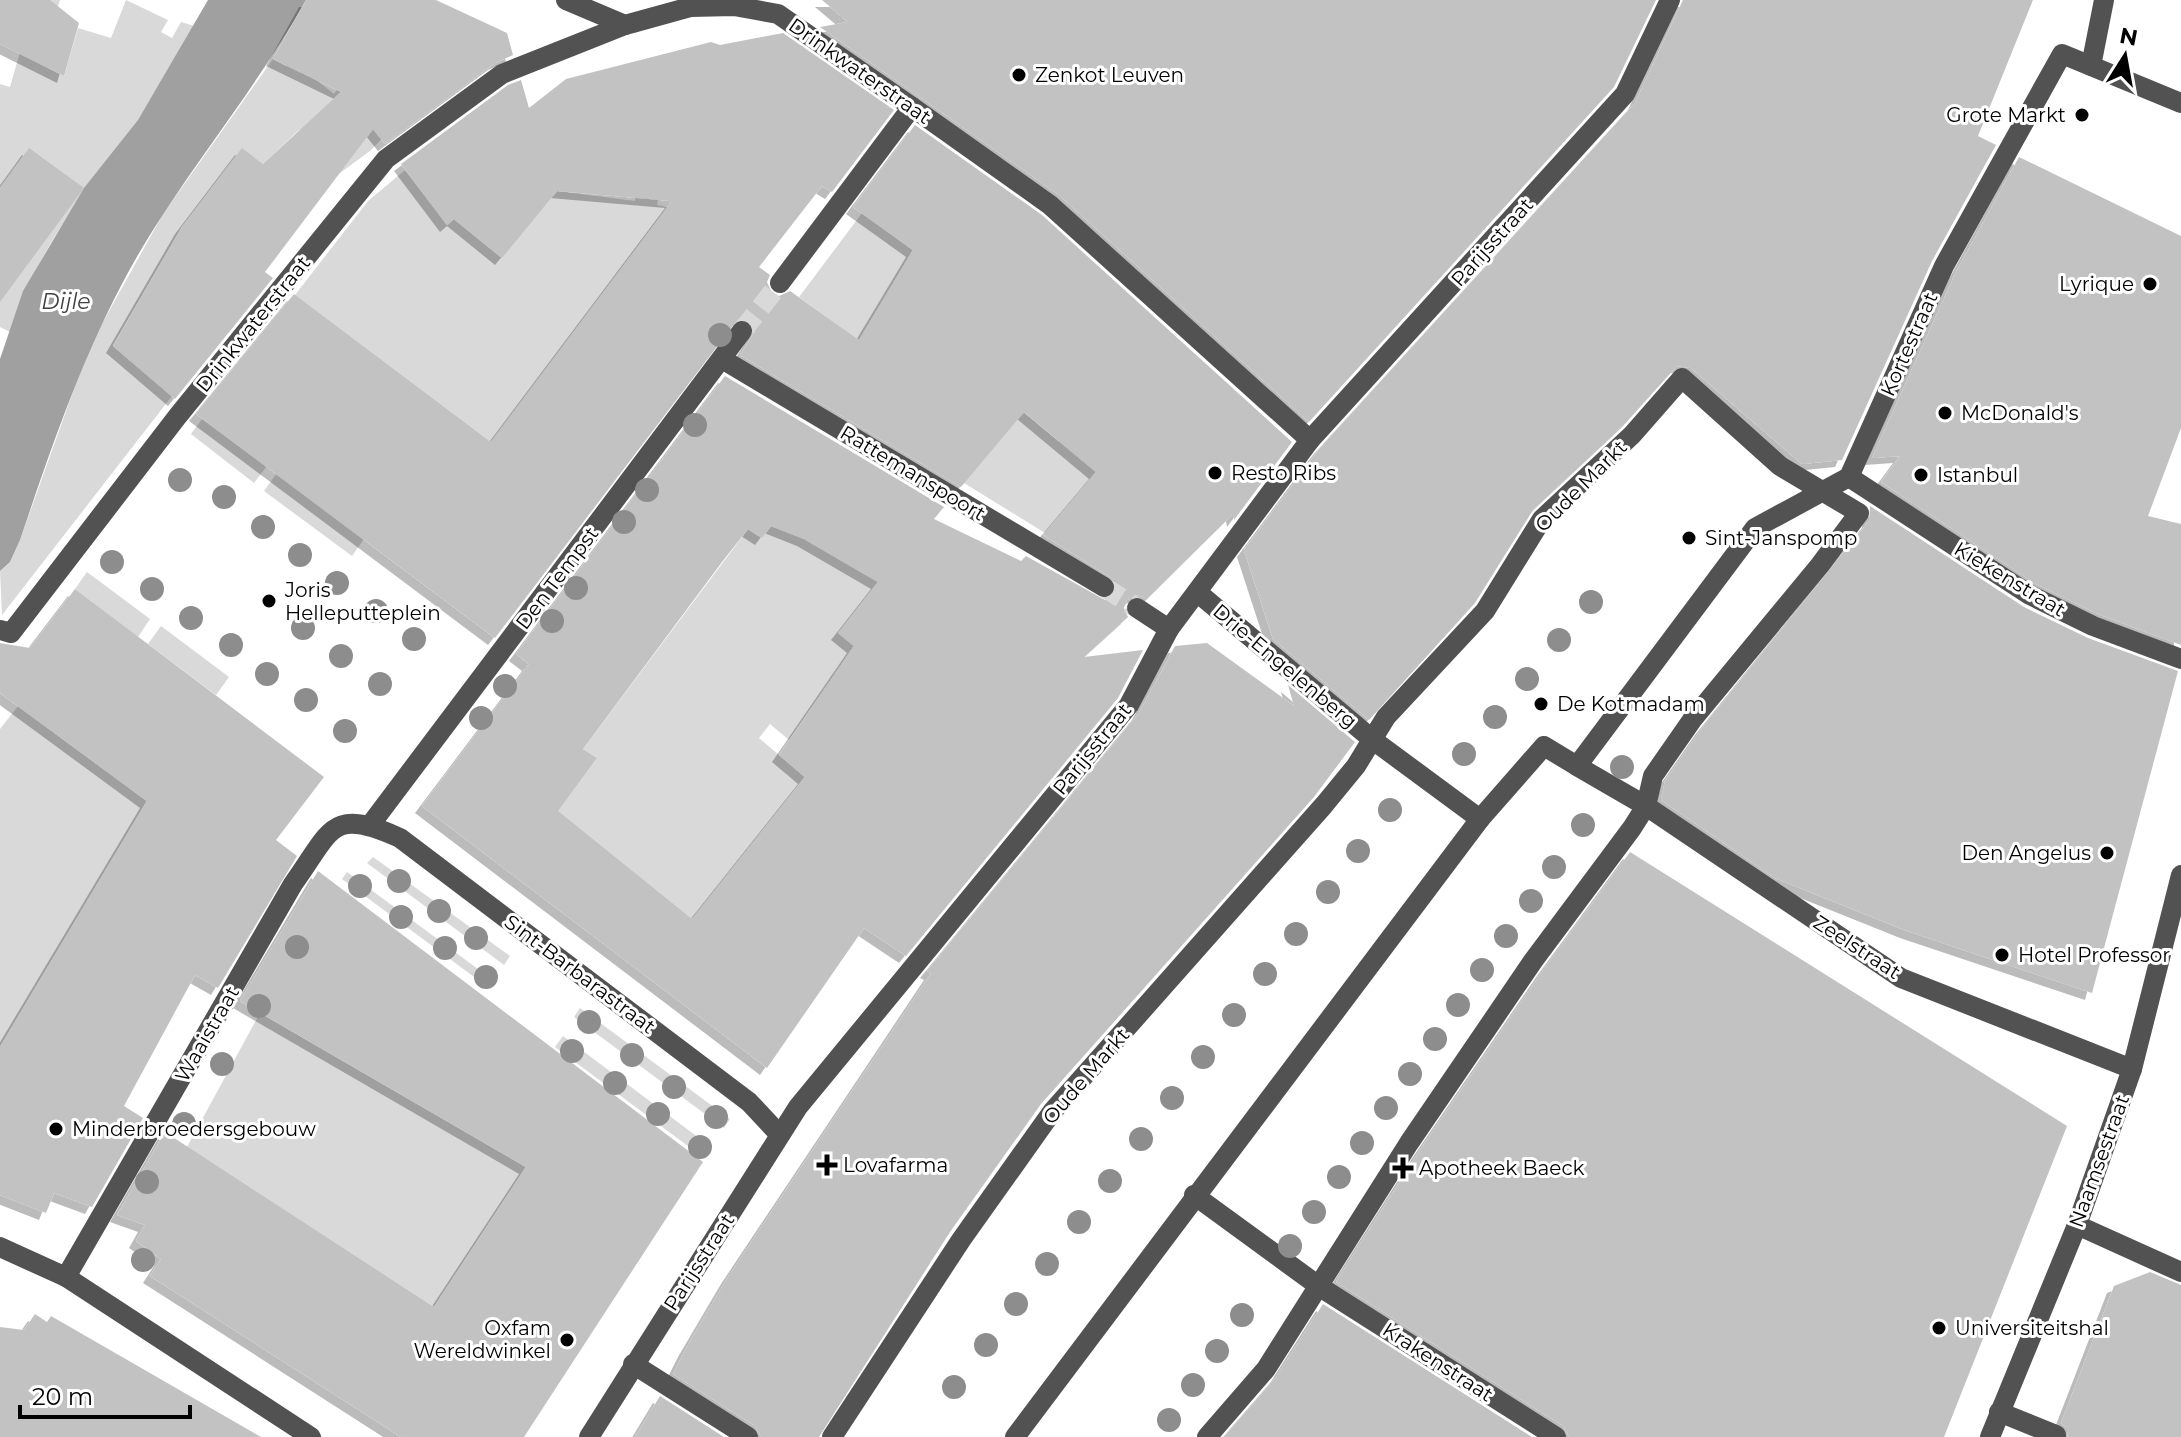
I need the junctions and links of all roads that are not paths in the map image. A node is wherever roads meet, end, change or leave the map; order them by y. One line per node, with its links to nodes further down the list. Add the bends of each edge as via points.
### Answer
1 (566, 0): 5 (street)
2 (652, 0): 5 (street)
3 (1670, 0): 12 (street, Parijsstraat, via 1625,94)
4 (2104, 0): 6 (street)
5 (625, 25): 8 (street, Drinkwaterstraat, via 690,7 734,6 778,14); 19 (street, Drinkwaterstraat, via 502,74 386,159 11,633)
6 (2091, 66): 7 (street); 13 (street, Kortestraat, via 2062,54 1944,266)
7 (2181, 103)
8 (912, 107): 9 (street); 12 (street, Drinkwaterstraat, via 1050,205)
9 (780, 283)
10 (742, 331): 11 (street, Den Tempst)
11 (722, 359): 15 (street, Rattemanspoort); 25 (street, Den Tempst)
12 (1310, 440): 16 (street, Parijsstraat)
13 (1849, 477): 14 (street); 20 (street, Kiekenstraat, via 2030,595)
14 (1824, 489): 21 (street, Oude Markt, via 1780,466 1682,378 1632,435 1542,519 1485,611 1386,717); 22 (street, via 1755,528); 23 (street, Oude Markt, via 1859,513 1692,720 1653,776)
15 (1104, 587)
16 (1197, 592): 18 (street, Parijsstraat); 21 (street, Drie-Engelenberg)
17 (1137, 608): 18 (street)
18 (1169, 629): 28 (street, Parijsstraat, via 1129,705)
19 (0, 630)
20 (2181, 659)
21 (1373, 740): 24 (street); 41 (street, Oude Markt, via 1315,815 1052,1112)
22 (1577, 766): 23 (street); 24 (street, via 1544,746)
23 (1646, 806): 27 (street, Zeelstraat, via 1901,978); 34 (street, Oude Markt, via 1427,1117)
24 (1480, 819): 29 (street)
25 (371, 824): 28 (street, Sint-Barbarastraat, via 400,838 749,1102); 33 (street, Waaistraat, via 352,821 333,829 293,884)
26 (2181, 875): 27 (street, Naamsestraat)
27 (2132, 1069): 30 (street, Naamsestraat)
28 (780, 1135): 35 (street, Parijsstraat)
29 (1194, 1195): 34 (street); 42 (street)
30 (2080, 1215): 32 (street); 36 (street, Naamsestraat)
31 (0, 1247): 33 (street)
32 (2181, 1272)
33 (66, 1277): 38 (street)
34 (1320, 1287): 43 (street, Oude Markt, via 1266,1369); 44 (street, Krakenstraat)
35 (633, 1364): 39 (street, Parijsstraat); 40 (street)
36 (1999, 1412): 37 (street); 45 (street, Naamsestraat)
37 (2056, 1435)
38 (311, 1437)
39 (589, 1437)
40 (748, 1437)
41 (832, 1437)
42 (1015, 1437)
43 (1207, 1437)
44 (1556, 1437)
45 (1990, 1437)

